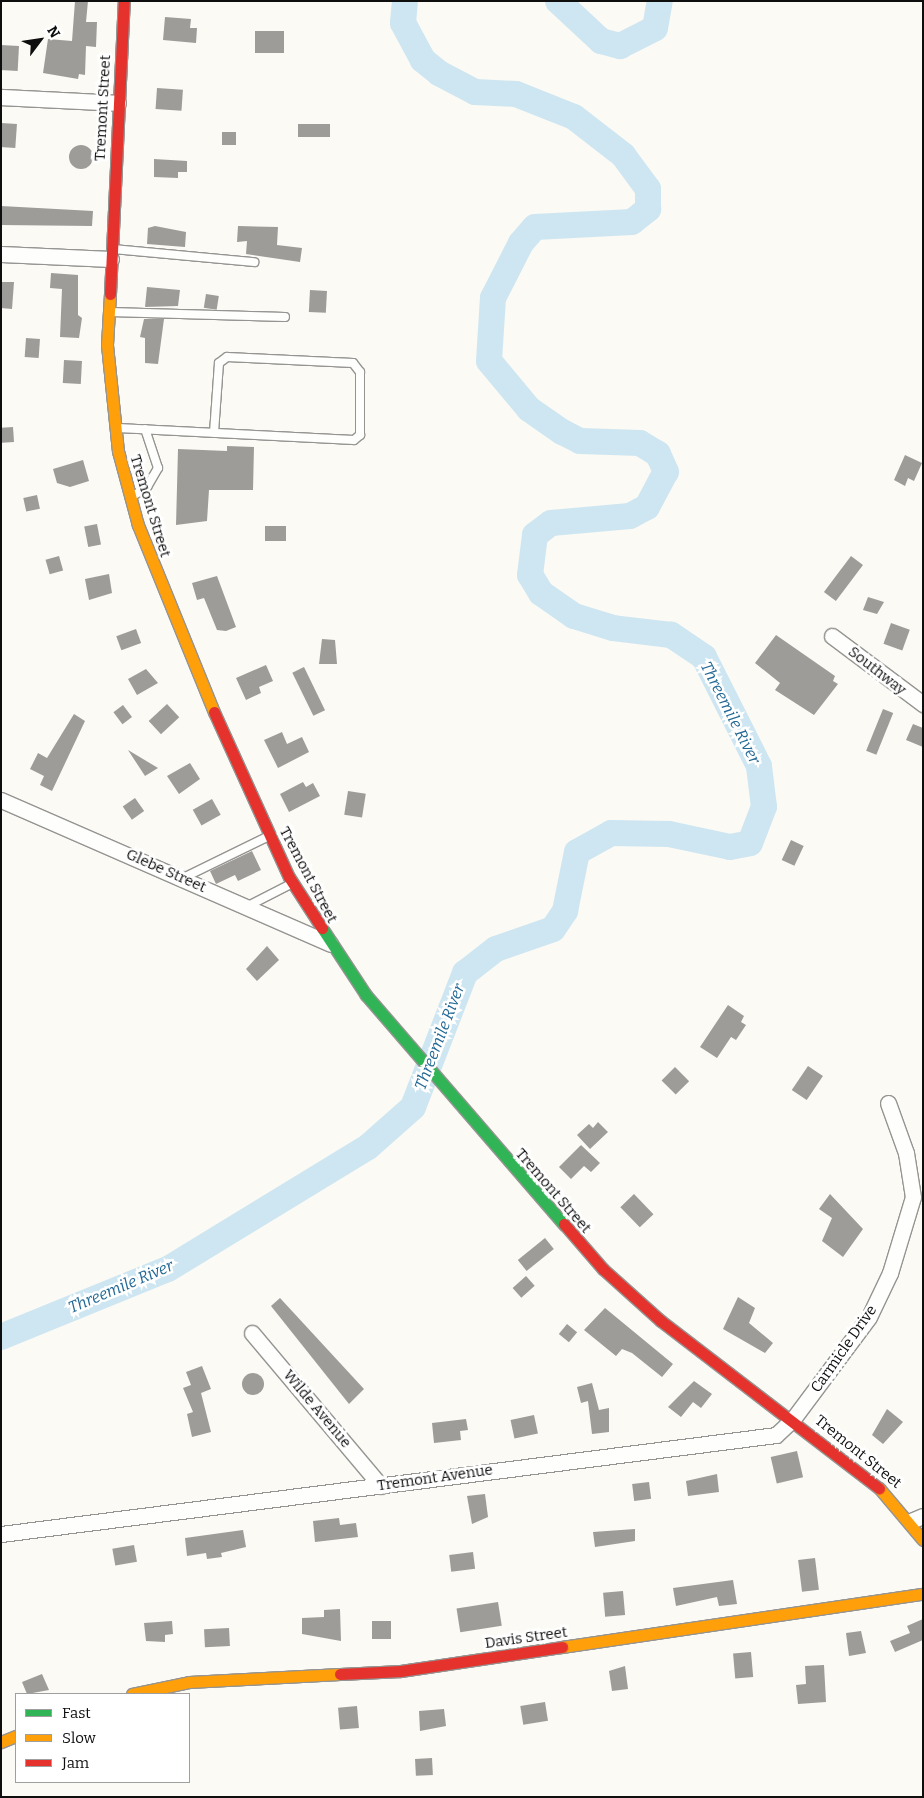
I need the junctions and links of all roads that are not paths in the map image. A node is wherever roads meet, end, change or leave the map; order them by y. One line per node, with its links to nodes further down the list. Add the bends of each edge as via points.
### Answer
1 (124, 1): 3 (main road, Tremont Street)
2 (1, 97): 3 (street)
3 (118, 103): 5 (main road, Tremont Street)
4 (1, 254): 5 (street)
5 (111, 254): 6 (lane); 7 (main road, Tremont Street)
6 (254, 262)
7 (108, 312): 8 (lane); 9 (main road, Tremont Street)
8 (285, 317)
9 (114, 428): 10 (lane); 12 (main road, Tremont Street)
10 (145, 429): 11 (lane); 12 (lane, via 158,468 147,487)
11 (214, 433): 11 (lane, via 354,440 360,435 360,372 352,363 227,357 219,363)
12 (130, 498): 16 (main road, Tremont Street, via 181,640)
13 (832, 636): 14 (street, Southway)
14 (923, 704)
15 (1, 800): 17 (street, Glebe Street)
16 (269, 835): 17 (lane); 18 (main road, Tremont Street)
17 (183, 878): 19 (street, Glebe Street)
18 (293, 883): 19 (lane); 20 (main road, Tremont Street)
19 (246, 907): 20 (street, Glebe Street)
20 (330, 944): 23 (main road, Tremont Street, via 456,1102 626,1292)
21 (888, 1103): 23 (street, Carmicle Drive, via 910,1169 911,1210 890,1273 868,1317)
22 (252, 1333): 24 (street, Wilde Avenue)
23 (793, 1419): 24 (street, Tremont Avenue, via 767,1438); 25 (main road, Tremont Street)
24 (381, 1486): 26 (street, Tremont Avenue)
25 (917, 1519): 27 (main road, Tremont Street)
26 (1, 1534)
27 (923, 1540)
28 (923, 1594): 29 (main road, Davis Street, via 401,1671)
29 (189, 1688): 30 (main road, Davis Street)
30 (142, 1693)
31 (15, 1736): 32 (main road)
32 (1, 1742)

